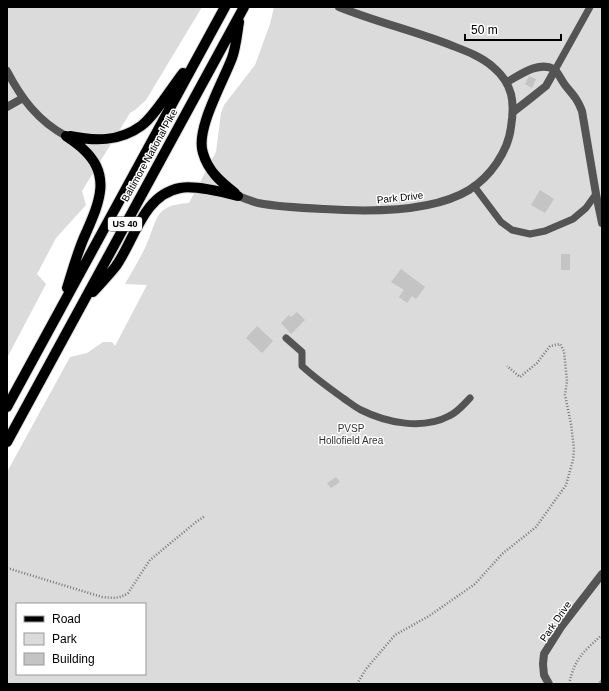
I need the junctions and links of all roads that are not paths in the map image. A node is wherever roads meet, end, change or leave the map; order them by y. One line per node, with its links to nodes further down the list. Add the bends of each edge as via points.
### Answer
1 (225, 7): 5 (main road, Baltimore National Pike / US 40)
2 (339, 7): 8 (street, Park Drive, via 433,38 470,54 491,65)
3 (590, 7): 6 (lane)
4 (242, 10): 15 (main road, via 232,56 202,135 202,152 208,166 220,182); 17 (main road, Baltimore National Pike / US 40)
5 (204, 46): 12 (main road, via 141,126 120,137 102,140); 18 (main road, Baltimore National Pike / US 40)
6 (555, 70): 8 (street, via 546,67 535,68); 11 (street, via 546,86); 14 (street, via 577,98 582,111)
7 (7, 71): 9 (street)
8 (507, 82): 11 (street, Park Drive, via 513,99)
9 (23, 98): 10 (street); 12 (street, via 44,122)
10 (7, 107)
11 (513, 112): 13 (street, Park Drive, via 510,131 502,153 494,167)
12 (66, 136): 18 (main road, via 84,149 94,161 101,183 96,210 85,234)
13 (474, 186): 14 (lane, via 501,222 512,230 530,234 546,231 573,219 586,208); 15 (street, Park Drive, via 450,199 415,208 385,210 357,211 282,206)
14 (596, 194): 16 (street)
15 (238, 196): 17 (main road, via 182,188 158,197 147,210 116,265)
16 (602, 223)
17 (80, 307): 22 (main road, Baltimore National Pike / US 40)
18 (57, 316): 21 (main road, Baltimore National Pike / US 40)
19 (286, 338): 20 (lane, via 302,352 302,366 319,381 360,410 375,416 416,424 435,422 458,411)
20 (470, 398)
21 (7, 407)
22 (7, 442)
23 (602, 574): 24 (street, Park Drive, via 561,627 544,654 542,664)
24 (549, 684)

